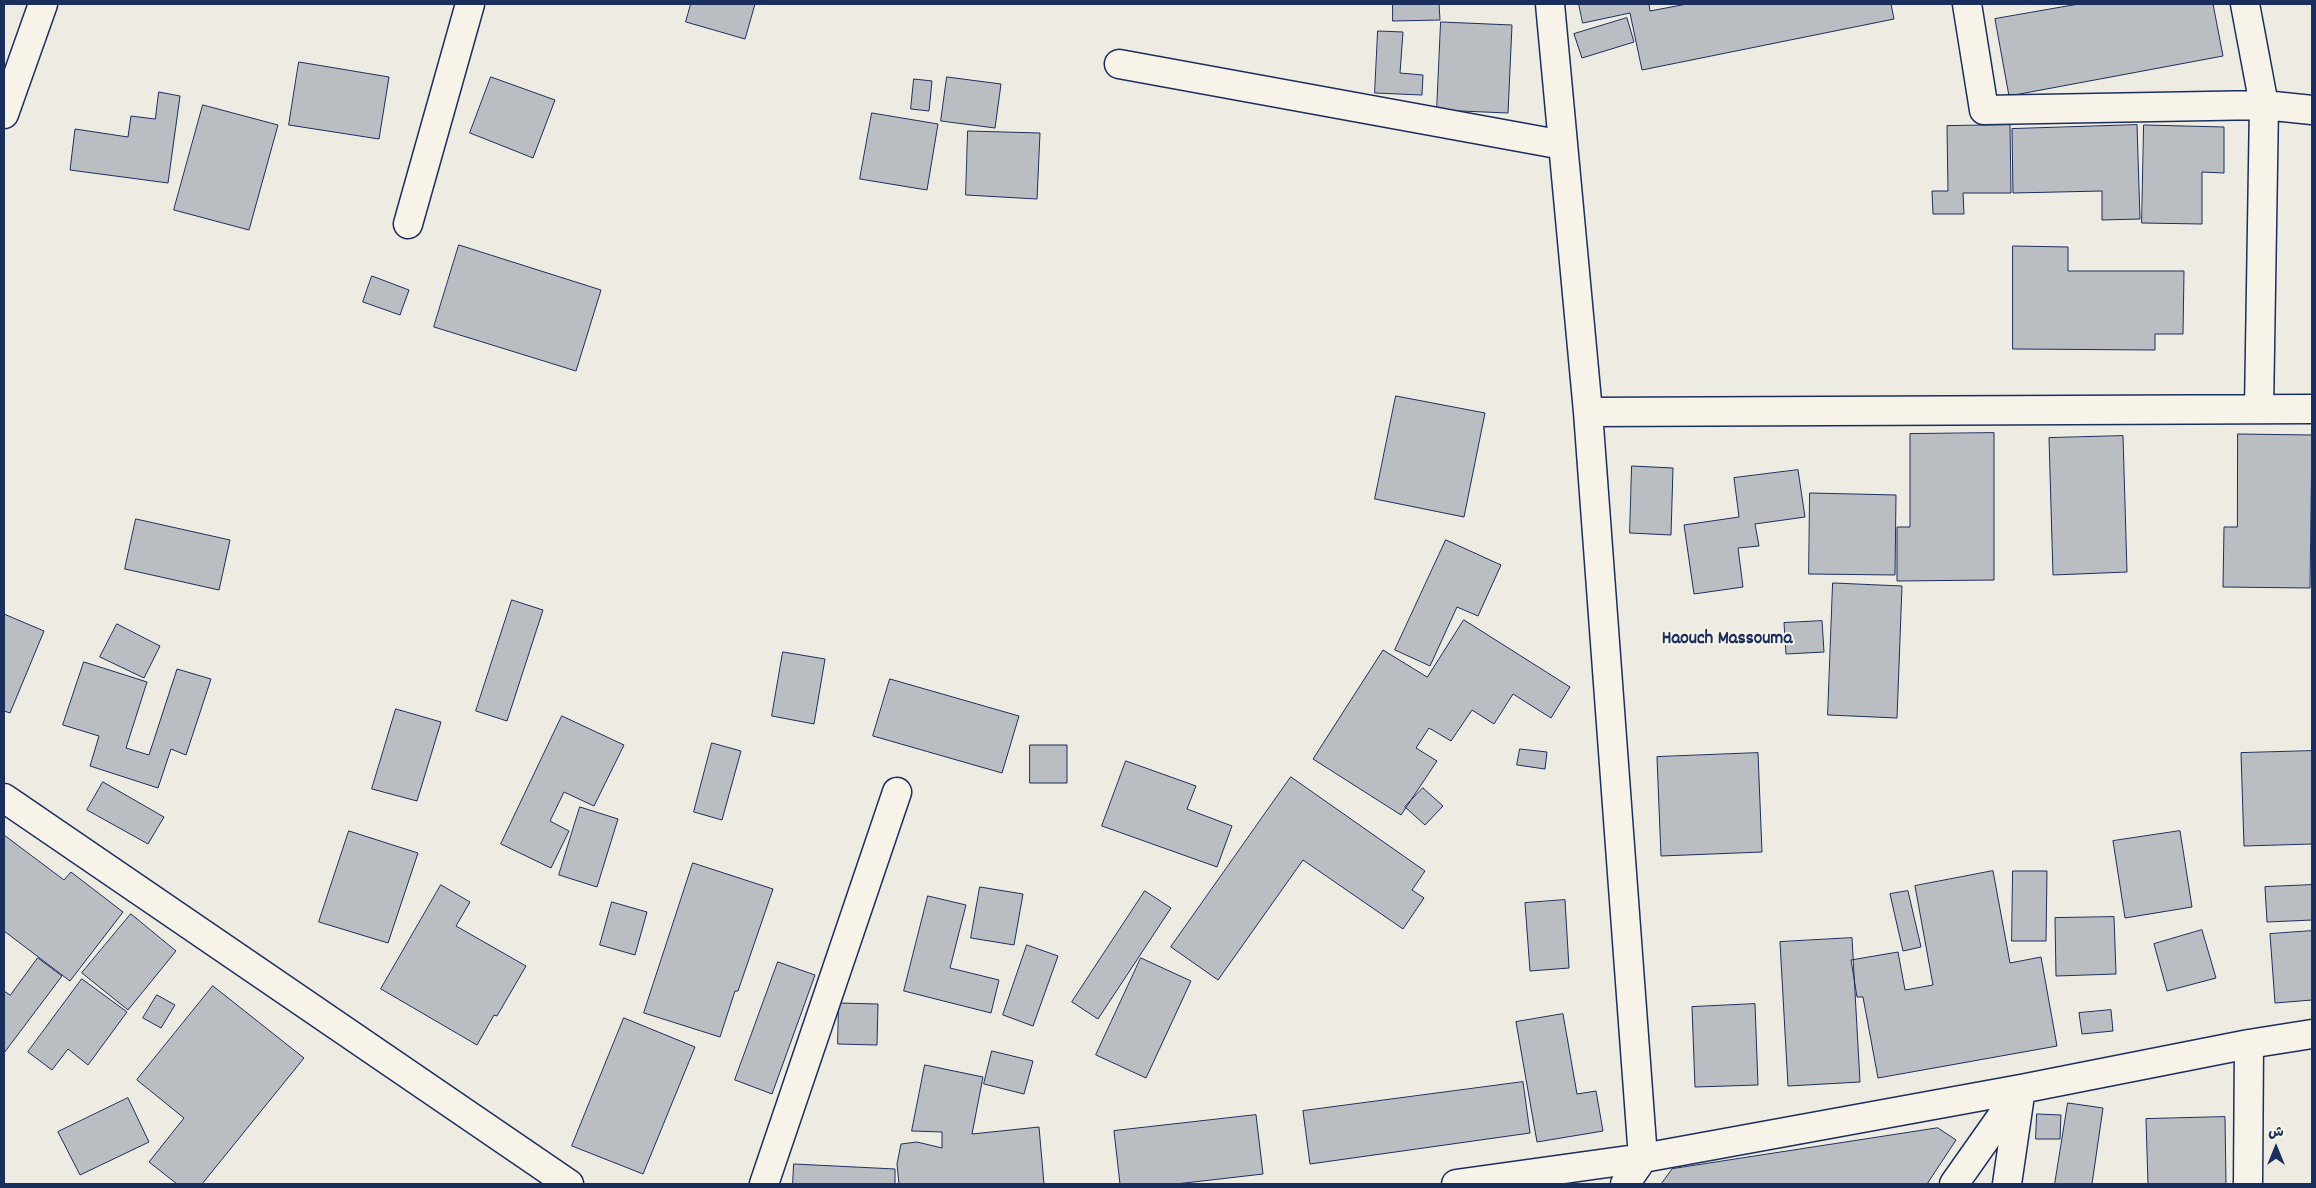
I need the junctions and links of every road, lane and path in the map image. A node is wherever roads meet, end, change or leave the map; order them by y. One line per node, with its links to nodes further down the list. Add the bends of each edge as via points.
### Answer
1 (43, 4): 9 (street)
2 (470, 4): 11 (street)
3 (1550, 4): 10 (street)
4 (1967, 4): 7 (street, via 1984,110)
5 (2245, 4): 7 (street)
6 (1120, 64): 10 (street)
7 (2264, 105): 8 (street); 12 (street)
8 (2312, 110)
9 (4, 114)
10 (1563, 144): 14 (street)
11 (408, 224)
12 (2259, 409): 13 (street); 14 (street)
13 (2312, 409)
14 (1588, 412): 20 (street)
15 (897, 792): 22 (street)
16 (4, 798): 21 (street)
17 (2312, 1034): 18 (street)
18 (2249, 1044): 19 (street); 27 (street)
19 (2021, 1089): 20 (street); 25 (street); 26 (street)
20 (1642, 1158): 23 (street); 24 (street)
21 (569, 1184)
22 (764, 1184)
23 (1456, 1184)
24 (1625, 1184)
25 (1954, 1184)
26 (2006, 1184)
27 (2248, 1184)

